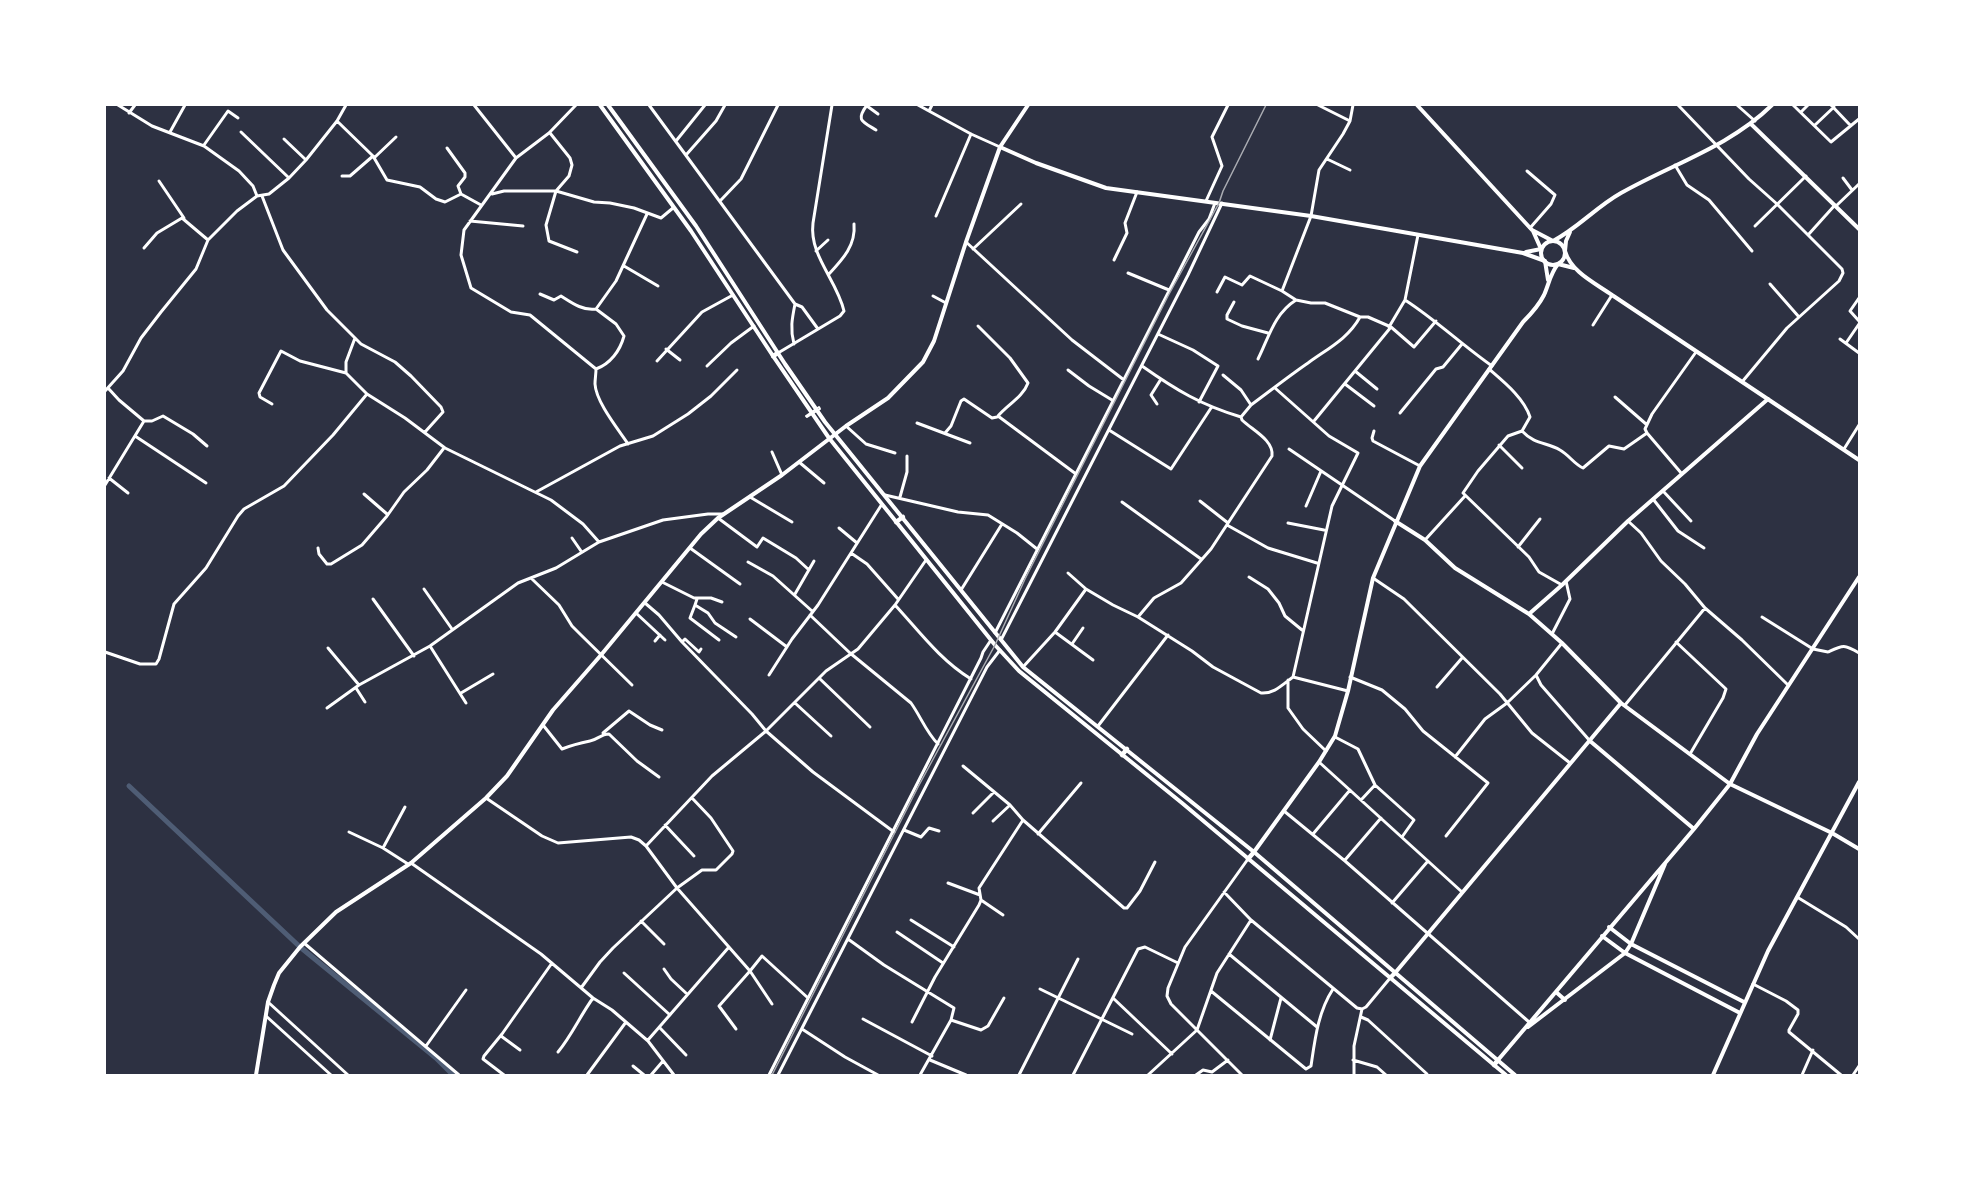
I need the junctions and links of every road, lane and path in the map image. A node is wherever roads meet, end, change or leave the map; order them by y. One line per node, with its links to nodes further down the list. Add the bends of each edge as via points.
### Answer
1 (118, 105): 30 (street)
2 (135, 105): 30 (street)
3 (185, 105): 40 (street)
4 (346, 105): 34 (street)
5 (474, 105): 53 (street)
6 (576, 105): 42 (street)
7 (600, 105): 79 (street)
8 (608, 105): 148 (street, via 696,226)
9 (649, 105): 46 (street)
10 (705, 105): 46 (street)
11 (725, 105): 51 (street)
12 (778, 105): 71 (street, via 741,179)
13 (832, 105): 100 (street, via 812,232)
14 (918, 105): 28 (street)
15 (932, 105): 28 (street)
16 (1028, 105): 49 (street)
17 (1228, 105): 72 (street, via 1212,136 1222,166)
18 (1318, 105): 35 (street)
19 (1353, 105): 35 (street)
20 (1417, 105): 88 (street)
21 (1678, 105): 47 (street)
22 (1737, 105): 36 (street)
23 (1772, 105): 36 (street)
24 (1793, 105): 29 (street)
25 (1808, 105): 29 (street)
26 (867, 106): 31 (street); 39 (street, via 861,112 862,120)
27 (1832, 106): 37 (street); 38 (street)
28 (929, 111): 43 (street)
29 (1801, 112): 38 (street)
30 (129, 113): 40 (street)
31 (878, 114)
32 (238, 118): 48 (street, via 228,111)
33 (1859, 119): 37 (street)
34 (337, 121): 52 (street); 55 (street)
35 (1350, 121): 54 (street)
36 (1753, 123): 47 (street); 60 (street)
37 (1850, 125): 38 (street, via 1831,142)
38 (1815, 126)
39 (876, 130)
40 (170, 132): 48 (street)
41 (241, 132): 61 (street)
42 (549, 132): 53 (street); 66 (street, via 572,165)
43 (970, 134): 49 (street); 81 (street)
44 (396, 137): 52 (street)
45 (284, 139): 55 (street)
46 (676, 141): 51 (street)
47 (1716, 145): 56 (street); 76 (street)
48 (204, 146): 70 (street, via 239,171)
49 (1000, 147): 67 (street, via 1106,188); 96 (street)
50 (447, 148): 68 (street, via 465,173 458,186)
51 (686, 155): 71 (street)
52 (374, 157): 59 (street, via 350,176); 68 (street, via 390,182 417,185 445,202)
53 (516, 158): 69 (street)
54 (1327, 159): 57 (street); 82 (street, via 1319,170)
55 (306, 160): 61 (street)
56 (1675, 165): 90 (street, via 1620,193); 102 (street, via 1684,182 1709,200)
57 (1350, 170)
58 (1527, 171): 88 (street, via 1555,195)
59 (342, 176)
60 (1806, 177): 76 (street); 78 (street)
61 (289, 178): 70 (street, via 269,194)
62 (1843, 178): 65 (street)
63 (159, 181): 83 (street)
64 (1859, 184): 65 (street)
65 (1852, 190): 78 (street)
66 (556, 191): 69 (street); 80 (street); 103 (street, via 546,225 549,241)
67 (1137, 192): 72 (street); 105 (street, via 1125,223 1127,233)
68 (461, 194): 77 (street)
69 (492, 194): 77 (street)
70 (260, 196): 93 (street, via 237,211); 140 (street, via 283,250 327,310)
71 (720, 201): 127 (street)
72 (1206, 202): 73 (street)
73 (1215, 202): 74 (street); 115 (street)
74 (1222, 203): 82 (street); 139 (street)
75 (1021, 204): 98 (street)
76 (1777, 204): 87 (street); 92 (street)
77 (481, 205): 84 (street)
78 (1835, 205): 89 (street); 92 (street)
79 (673, 208): 80 (street, via 661,218); 119 (street)
80 (647, 214): 108 (street)
81 (936, 216)
82 (1311, 216): 91 (street); 116 (street)
83 (184, 218): 93 (street); 97 (street, via 157,233)
84 (470, 221): 86 (street); 155 (street, via 464,230 461,255 471,288 511,312 530,315)
85 (854, 224): 111 (street, via 855,234 847,254)
86 (523, 226)
87 (1755, 226)
88 (1531, 229): 95 (street); 99 (street)
89 (1859, 229)
90 (1571, 232): 95 (street); 101 (street)
91 (1418, 233): 104 (street); 124 (street)
92 (1808, 236): 130 (street, via 1843,273)
93 (208, 240): 166 (street, via 196,269 141,338 123,371)
94 (828, 240): 100 (street)
95 (1553, 241): 99 (street); 101 (street)
96 (966, 242): 98 (street); 126 (street)
97 (144, 248)
98 (973, 249): 162 (street, via 1072,340)
99 (1541, 249): 104 (street); 106 (street)
100 (816, 251): 111 (street)
101 (1565, 251): 107 (street); 109 (street)
102 (1752, 251)
103 (577, 252)
104 (1522, 253): 106 (street)
105 (1114, 260)
106 (1545, 261): 107 (street); 112 (street)
107 (1558, 264): 109 (street); 112 (street)
108 (624, 266): 114 (street); 128 (street)
109 (1574, 268): 120 (street)
110 (1128, 273): 115 (street)
111 (829, 274): 137 (street, via 844,311)
112 (1548, 282): 154 (street, via 1536,308)
113 (1770, 284): 130 (street)
114 (658, 286)
115 (1169, 290): 162 (street)
116 (1282, 291): 117 (street, via 1250,276 1242,285 1225,278); 123 (street)
117 (1217, 292)
118 (540, 294): 128 (street, via 554,300 561,296 589,310)
119 (733, 295): 134 (street); 145 (street, via 702,312)
120 (1612, 295): 133 (street); 146 (street)
121 (933, 296): 126 (street)
122 (1859, 298): 132 (street, via 1850,311)
123 (1296, 300): 129 (street, via 1325,303); 138 (street, via 1281,312)
124 (1405, 300): 131 (street); 136 (street)
125 (1234, 302): 138 (street, via 1227,319)
126 (946, 303): 186 (street, via 923,362 888,398)
127 (795, 304): 137 (street, via 802,307); 142 (street, via 791,320)
128 (596, 309): 155 (street, via 624,336 616,354)
129 (1360, 317): 136 (street); 165 (street, via 1346,336)
130 (1799, 317): 164 (street, via 1773,342)
131 (1436, 321): 136 (street, via 1414,347); 143 (street)
132 (1859, 322): 144 (street)
133 (1593, 325)
134 (753, 326): 148 (street); 152 (street)
135 (978, 326): 179 (street, via 1028,383)
136 (1390, 327): 158 (street)
137 (818, 329): 142 (street)
138 (1268, 333): 149 (street)
139 (1158, 334): 153 (street); 172 (street, via 1218,366)
140 (355, 338): 159 (street); 189 (street, via 395,362 441,406 443,412)
141 (1840, 339): 144 (street)
142 (794, 344): 148 (street)
143 (1462, 344): 154 (street); 178 (street)
144 (1846, 344): 147 (street)
145 (666, 349): 150 (street); 151 (street)
146 (1696, 352): 164 (street); 184 (street)
147 (1859, 353)
148 (776, 355): 193 (street); 195 (street)
149 (1258, 359)
150 (680, 360)
151 (657, 361)
152 (707, 366)
153 (1141, 366): 161 (street); 187 (street)
154 (1491, 368): 190 (street, via 1527,410 1530,417); 208 (street)
155 (596, 369): 197 (street, via 599,396)
156 (737, 370): 197 (street, via 688,414 653,436)
157 (1068, 370): 171 (street)
158 (1355, 371): 163 (street); 167 (street)
159 (346, 374): 168 (street); 173 (street, via 300,361 281,351 259,393)
160 (1223, 375): 175 (street)
161 (1161, 379): 172 (street); 174 (street, via 1151,395)
162 (1124, 380): 171 (street)
163 (1345, 383): 176 (street); 182 (street)
164 (1742, 383): 170 (street)
165 (1275, 388): 175 (street); 182 (street)
166 (107, 389): 181 (street)
167 (1377, 390)
168 (367, 394): 189 (street); 315 (street, via 284,486 238,516 197,580 174,604 156,664 140,664)
169 (1615, 397): 184 (street)
170 (1768, 399): 202 (street); 212 (street)
171 (1112, 400): 211 (street)
172 (1199, 402): 177 (street)
173 (272, 404)
174 (1157, 404)
175 (1251, 405): 180 (street)
176 (1374, 406)
177 (1211, 408): 180 (street); 187 (street, via 1171,469)
178 (1400, 413)
179 (998, 416): 191 (street, via 992,418 964,399); 211 (street)
180 (1241, 417): 244 (street, via 1273,451)
181 (144, 421): 194 (street); 199 (street, via 163,416)
182 (1314, 421): 218 (street, via 1329,436 1358,451)
183 (917, 423): 191 (street)
184 (1646, 424): 192 (street)
185 (1859, 425): 202 (street)
186 (846, 426): 193 (street); 204 (street, via 866,444)
187 (1109, 430): 303 (street)
188 (1374, 431): 208 (street, via 1373,441)
189 (425, 432): 200 (street)
190 (1522, 432): 192 (street, via 1534,442 1560,450 1583,468 1609,446 1624,449); 198 (street, via 1508,436)
191 (945, 433): 196 (street)
192 (1647, 433): 212 (street)
193 (835, 434): 195 (street); 223 (street)
194 (135, 436): 214 (street); 215 (street)
195 (830, 438): 207 (street); 230 (street)
196 (970, 443)
197 (628, 444): 220 (street)
198 (1499, 445): 209 (street); 224 (street, via 1463,491)
199 (207, 446)
200 (445, 448): 220 (street); 233 (street)
201 (1289, 449): 210 (street)
202 (1844, 449): 206 (street)
203 (772, 452): 213 (street)
204 (895, 453)
205 (907, 456): 226 (street)
206 (1859, 460)
207 (799, 462): 213 (street); 216 (street)
208 (1420, 466): 237 (street)
209 (1522, 468)
210 (1321, 471): 218 (street); 231 (street)
211 (1076, 474): 255 (street)
212 (1682, 474): 219 (street)
213 (782, 475): 225 (street)
214 (109, 478): 217 (street); 221 (street)
215 (206, 483)
216 (824, 483)
217 (105, 485)
218 (1342, 485): 237 (street); 246 (street)
219 (1663, 491): 227 (street); 239 (street)
220 (536, 492): 249 (street, via 574,517)
221 (128, 493)
222 (364, 494): 233 (street)
223 (885, 495): 226 (street); 234 (street)
224 (1465, 496): 248 (street); 251 (street)
225 (750, 497): 232 (street); 240 (street)
226 (900, 497): 243 (street, via 987,515)
227 (1653, 499): 238 (street); 254 (street, via 1678,531)
228 (1200, 501): 244 (street)
229 (1122, 502): 259 (street)
230 (882, 504): 241 (street); 250 (street)
231 (1306, 506)
232 (723, 514): 235 (street); 249 (street, via 663,520)
233 (388, 515): 252 (street, via 362,545 332,564 324,562)
234 (903, 517): 241 (main road); 275 (street)
235 (717, 518): 253 (street); 263 (street, via 757,547 763,538)
236 (1540, 519): 251 (street)
237 (1395, 521): 248 (street); 267 (street)
238 (1628, 521): 269 (street); 284 (street)
239 (1691, 521)
240 (792, 522)
241 (897, 522): 258 (street)
242 (1288, 523): 246 (street)
243 (1002, 524): 255 (street); 275 (street)
244 (1227, 524): 259 (street); 262 (street, via 1268,548)
245 (839, 528): 250 (street)
246 (1325, 530): 262 (street)
247 (572, 538): 256 (street)
248 (1425, 540): 287 (street, via 1455,568)
249 (599, 542): 256 (street)
250 (856, 543): 257 (street)
251 (1518, 547): 272 (street, via 1539,572)
252 (318, 548)
253 (690, 548): 270 (street); 271 (street)
254 (1704, 548)
255 (1037, 549): 295 (street)
256 (581, 551): 268 (street)
257 (851, 553): 279 (street, via 867,564); 286 (street)
258 (926, 559): 279 (street); 302 (street)
259 (1202, 559): 288 (street, via 1181,583 1154,598)
260 (814, 561): 263 (street)
261 (748, 562): 276 (street)
262 (1317, 563): 293 (street)
263 (809, 570): 276 (street)
264 (1068, 573): 274 (street)
265 (1249, 577): 293 (street, via 1268,590 1285,616)
266 (1859, 577): 312 (street)
267 (1372, 578): 320 (street, via 1404,599); 327 (street)
268 (531, 579): 292 (street, via 518,583); 318 (street)
269 (1566, 581): 272 (street); 296 (street, via 1570,599)
270 (662, 582): 278 (street); 281 (street)
271 (740, 585)
272 (1562, 585): 287 (street)
273 (424, 589): 292 (street)
274 (1086, 589): 288 (street); 294 (street)
275 (961, 590): 295 (street)
276 (795, 594): 286 (street)
277 (373, 599): 319 (street)
278 (697, 599): 280 (street); 282 (street)
279 (898, 599): 283 (street)
280 (722, 602)
281 (645, 603): 285 (street); 305 (street)
282 (696, 605): 299 (street); 301 (street, via 690,618)
283 (895, 605): 316 (street, via 858,649); 329 (street, via 940,656)
284 (1705, 608): 306 (street); 332 (street)
285 (636, 613): 297 (street); 318 (street)
286 (811, 613): 310 (street); 316 (street)
287 (1529, 614): 296 (street)
288 (1138, 617): 298 (street)
289 (1761, 617): 312 (street)
290 (750, 619): 310 (street)
291 (1083, 628): 308 (street)
292 (453, 630): 309 (street)
293 (1302, 630): 326 (street)
294 (1054, 632): 308 (street); 322 (street)
295 (995, 633): 303 (street)
296 (1552, 634): 307 (street)
297 (660, 635): 300 (street); 304 (street)
298 (1168, 635): 330 (street, via 1213,667 1261,693 1268,694); 344 (street)
299 (736, 638)
300 (665, 640)
301 (719, 640)
302 (991, 640): 314 (street); 329 (street)
303 (1001, 640): 322 (street)
304 (655, 641)
305 (682, 642): 313 (street, via 685,639); 347 (street)
306 (1676, 642): 341 (street); 355 (street, via 1726,689)
307 (1562, 643): 325 (street); 341 (street)
308 (1071, 644): 321 (street)
309 (430, 646): 319 (street); 336 (street)
310 (788, 647): 324 (street)
311 (328, 648): 333 (street)
312 (1813, 649): 317 (street, via 1828,652 1845,646); 332 (street)
313 (701, 650)
314 (1000, 650): 356 (street, via 1019,671); 380 (street, via 987,667)
315 (105, 652)
316 (850, 653): 328 (street); 352 (street, via 911,704)
317 (1859, 653)
318 (601, 655): 331 (street); 343 (street)
319 (414, 656): 333 (street)
320 (1462, 658): 334 (street); 340 (street)
321 (1093, 660)
322 (1023, 667): 344 (street)
323 (493, 674): 336 (street)
324 (769, 675)
325 (1536, 675): 340 (street); 351 (street, via 1540,685)
326 (1293, 677): 330 (street); 335 (street)
327 (1350, 677): 335 (street); 357 (street, via 1382,690)
328 (819, 678): 339 (street); 345 (street)
329 (971, 679): 352 (street)
330 (1288, 680): 354 (street, via 1288,708)
331 (632, 685)
332 (1788, 685): 364 (street)
333 (357, 686): 337 (street); 342 (street)
334 (1437, 687)
335 (1348, 691): 350 (street)
336 (461, 693): 338 (street)
337 (365, 702)
338 (466, 703)
339 (795, 703): 347 (street); 349 (street)
340 (1507, 703): 357 (street, via 1485,719); 359 (street, via 1532,733)
341 (1623, 704): 351 (street); 355 (street)
342 (327, 708)
343 (542, 724): 348 (street, via 562,749); 369 (street, via 507,776)
344 (1098, 726): 353 (street)
345 (870, 728)
346 (662, 730): 348 (street, via 629,711)
347 (766, 731): 368 (street); 383 (street, via 813,772)
348 (602, 734): 361 (street, via 610,735)
349 (831, 736)
350 (1335, 736): 354 (street); 365 (street, via 1358,749)
351 (1590, 741): 359 (street); 379 (street)
352 (938, 744): 383 (street)
353 (1127, 749): 356 (main road); 392 (street)
354 (1326, 751): 358 (street)
355 (1690, 754): 364 (street)
356 (1122, 755): 394 (street)
357 (1455, 757): 387 (street, via 1488,783)
358 (1319, 762): 366 (street); 373 (street)
359 (1570, 763): 403 (street)
360 (963, 766): 367 (street)
361 (659, 777)
362 (1859, 782): 384 (street)
363 (1081, 783): 385 (street)
364 (1730, 784): 379 (street); 384 (street)
365 (1375, 785): 370 (street); 388 (street, via 1414,820)
366 (1350, 790): 370 (street); 386 (street)
367 (994, 792): 371 (street); 374 (street)
368 (692, 797): 378 (street); 401 (street, via 733,851 716,870 702,870)
369 (486, 798): 389 (street, via 558,843 631,837); 399 (street)
370 (1361, 800): 375 (street)
371 (1010, 805): 376 (street); 377 (street)
372 (405, 807): 390 (street)
373 (1284, 811): 386 (street); 392 (street)
374 (972, 813)
375 (1381, 818): 388 (street); 396 (street)
376 (1023, 820): 385 (street); 404 (street, via 979,888)
377 (993, 821)
378 (665, 825): 389 (street); 393 (street)
379 (1694, 829): 395 (street)
380 (904, 830): 381 (street, via 921,837 929,828); 416 (street)
381 (939, 831)
382 (349, 832): 390 (street)
383 (894, 832): 443 (street)
384 (1832, 833): 391 (street); 405 (street)
385 (1038, 834): 398 (street, via 1126,909)
386 (1313, 834): 396 (street)
387 (1446, 836)
388 (1402, 837): 397 (street)
389 (646, 846): 401 (street)
390 (383, 848): 399 (street)
391 (1859, 849)
392 (1254, 852): 394 (main road); 432 (street)
393 (693, 856)
394 (1248, 858): 402 (street); 432 (street)
395 (1667, 860): 412 (street); 420 (street)
396 (1345, 861): 407 (street)
397 (1428, 861): 403 (street); 407 (street)
398 (1155, 862)
399 (409, 864): 418 (street, via 336,912); 426 (street)
400 (948, 883): 404 (street)
401 (677, 888): 411 (street); 421 (street)
402 (1224, 892): 410 (street); 428 (street, via 1197,927)
403 (1463, 892): 414 (street)
404 (980, 895): 406 (street)
405 (1797, 897): 417 (street); 433 (street)
406 (981, 900): 408 (street); 422 (street)
407 (1392, 903): 414 (street)
408 (1003, 915)
409 (911, 920): 422 (street)
410 (1251, 920): 424 (street); 436 (street)
411 (641, 921): 419 (street); 434 (street, via 600,962)
412 (1609, 927): 415 (street); 420 (street)
413 (897, 932): 427 (street)
414 (1427, 933): 432 (street); 462 (street)
415 (1602, 936): 423 (street); 439 (street)
416 (848, 939): 440 (street); 466 (street)
417 (1859, 939)
418 (304, 944): 449 (street, via 279,973); 473 (street)
419 (664, 944)
420 (1631, 944): 423 (street); 450 (street)
421 (729, 946): 430 (street); 441 (street)
422 (954, 947): 427 (street)
423 (1625, 953): 448 (street); 453 (street)
424 (1229, 954): 438 (street); 447 (street)
425 (1078, 959): 445 (street)
426 (552, 963): 434 (street); 470 (street)
427 (943, 963): 440 (street)
428 (1178, 963): 446 (street, via 1151,949 1140,948); 467 (street, via 1167,996)
429 (664, 969): 441 (street)
430 (750, 971): 443 (street, via 762,956); 451 (street); 465 (street, via 719,1006)
431 (624, 973): 454 (street)
432 (1393, 975): 452 (street); 483 (street)
433 (1752, 984): 450 (street); 475 (street, via 1798,1010 1789,1030)
434 (581, 988): 442 (street)
435 (1040, 989): 445 (street)
436 (1333, 989): 452 (street); 463 (street)
437 (466, 990): 473 (street)
438 (1211, 991): 467 (street); 471 (street)
439 (1556, 992): 448 (street); 462 (street)
440 (927, 993): 458 (street, via 954,1008); 461 (street)
441 (687, 994): 454 (street)
442 (593, 998): 460 (street); 476 (street)
443 (808, 998): 496 (street)
444 (1004, 998): 458 (street, via 988,1026 981,1030)
445 (1057, 998): 459 (street); 501 (street)
446 (1113, 998): 459 (street); 477 (street)
447 (1281, 998): 463 (street); 471 (street)
448 (1565, 1000): 468 (street)
449 (268, 1002): 455 (street); 489 (street)
450 (1744, 1002): 453 (street)
451 (772, 1004)
452 (1362, 1009): 456 (street)
453 (1740, 1013): 510 (street)
454 (670, 1015): 464 (street)
455 (266, 1016): 487 (street); 488 (street)
456 (1361, 1017): 481 (street); 486 (street)
457 (863, 1019): 479 (street)
458 (951, 1020): 479 (street)
459 (1102, 1020): 469 (street); 502 (street)
460 (626, 1022): 472 (street); 492 (street)
461 (912, 1022)
462 (1529, 1022): 468 (street)
463 (1317, 1027): 471 (street, via 1311,1066 1306,1069)
464 (660, 1028): 472 (street); 478 (street)
465 (736, 1029)
466 (802, 1029): 497 (street); 498 (street)
467 (1197, 1030): 477 (street); 480 (street)
468 (1522, 1031): 483 (street)
469 (1132, 1034)
470 (501, 1036): 474 (street); 491 (street, via 483,1059)
471 (1270, 1040)
472 (648, 1041): 482 (street)
473 (426, 1046): 490 (street)
474 (520, 1050)
475 (1813, 1050): 511 (street); 512 (street)
476 (558, 1052)
477 (1172, 1054): 503 (street)
478 (686, 1055)
479 (931, 1058): 499 (street); 500 (street)
480 (1228, 1060): 504 (street, via 1212,1072 1203,1070); 505 (street)
481 (1353, 1060): 506 (street); 507 (street, via 1377,1067)
482 (663, 1061): 494 (street); 495 (street)
483 (1496, 1062): 508 (street); 509 (street)
484 (633, 1066): 493 (street)
485 (1859, 1066): 513 (street)
486 (1427, 1074)
487 (256, 1075)
488 (330, 1075)
489 (348, 1075)
490 (459, 1075)
491 (504, 1075)
492 (588, 1075)
493 (644, 1075)
494 (651, 1075)
495 (674, 1075)
496 (769, 1075)
497 (778, 1075)
498 (878, 1075)
499 (920, 1075)
500 (966, 1075)
501 (1019, 1075)
502 (1073, 1075)
503 (1148, 1075)
504 (1196, 1075)
505 (1242, 1075)
506 (1354, 1075)
507 (1386, 1075)
508 (1506, 1075)
509 (1515, 1075)
510 (1713, 1075)
511 (1802, 1075)
512 (1841, 1075)
513 (1853, 1075)

